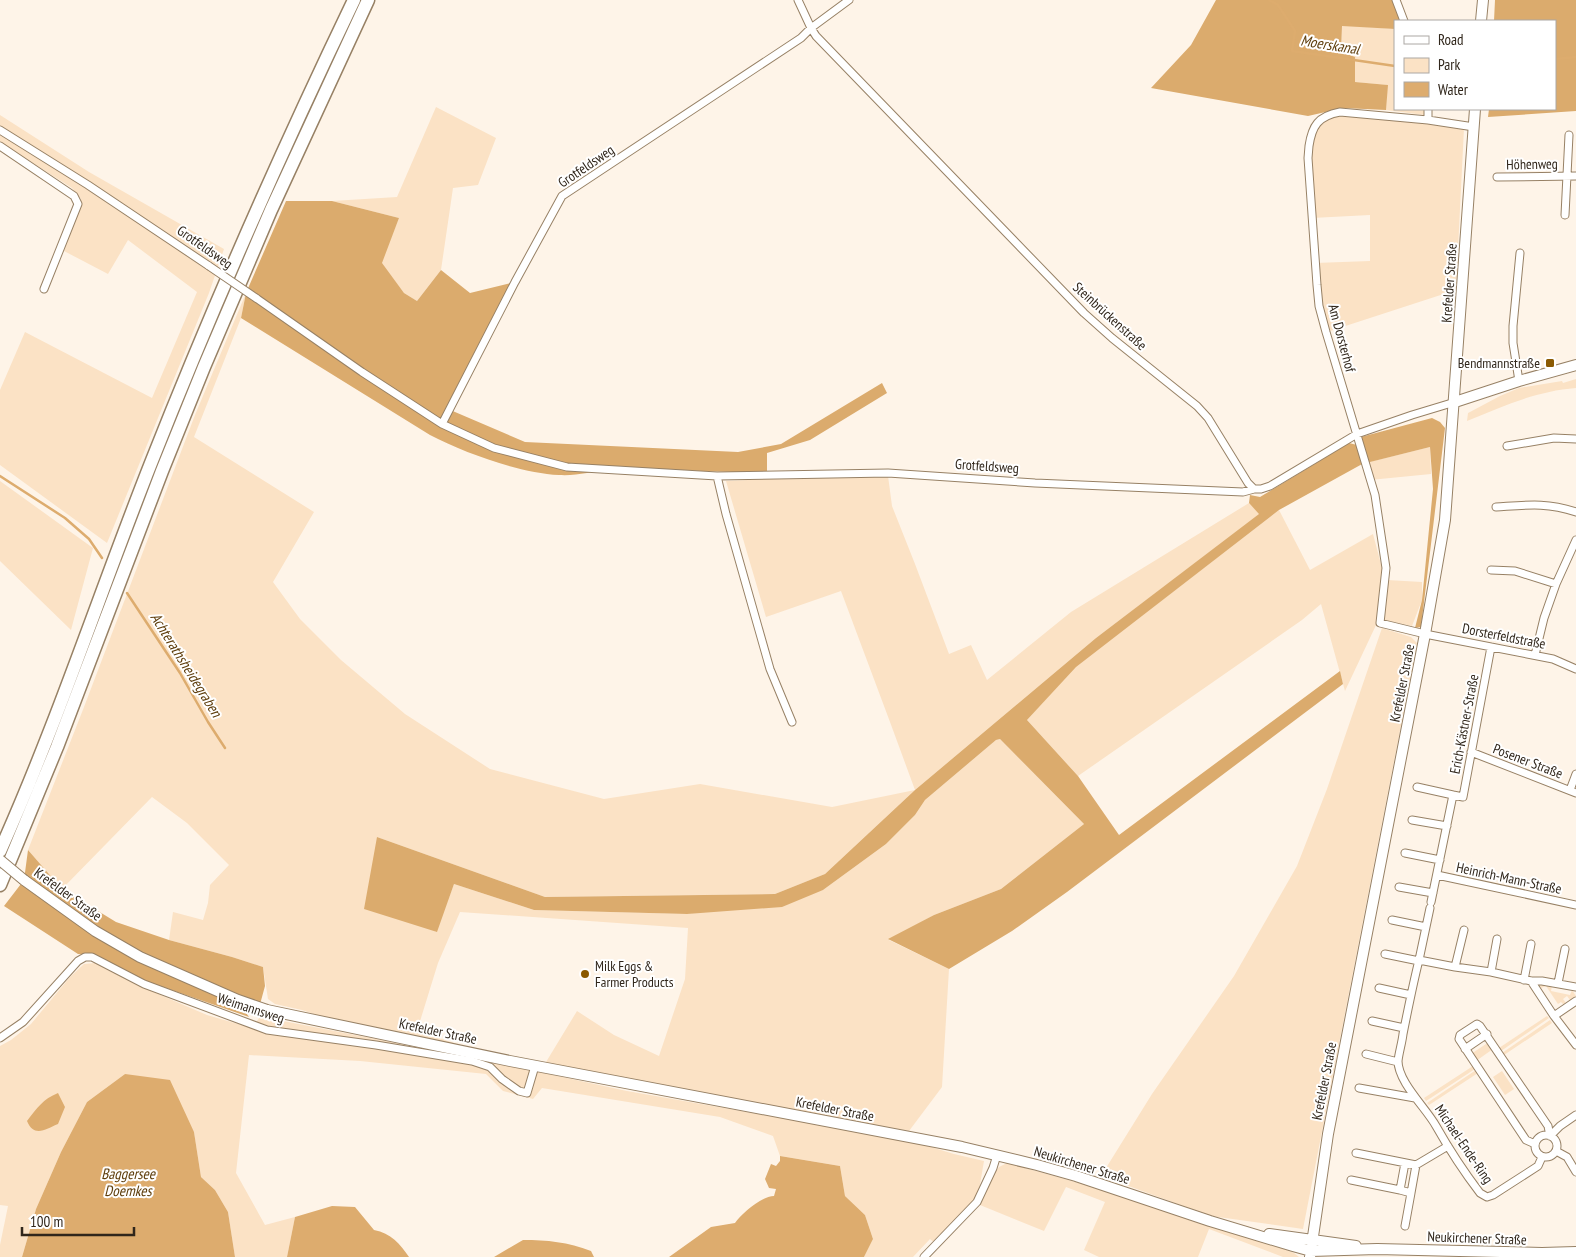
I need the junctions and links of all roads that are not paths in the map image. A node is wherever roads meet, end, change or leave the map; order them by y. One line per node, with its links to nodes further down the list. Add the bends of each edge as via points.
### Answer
1 (354, 0): 49 (highway, via 302,108 192,360)
2 (368, 0): 54 (highway, via 204,367 57,747)
3 (798, 0): 9 (street, Steinbrückenstraße)
4 (848, 0): 9 (street, Grotfeldsweg)
5 (1396, 0): 7 (street)
6 (1482, 0): 8 (main road)
7 (1404, 20)
8 (1481, 20)
9 (811, 28): 26 (street, Grotfeldsweg, via 801,38 562,196); 31 (street, Steinbrückenstraße, via 1084,313 1197,406)
10 (1428, 110): 12 (street)
11 (1475, 110): 13 (main road, Krefelder Straße)
12 (1428, 120): 13 (street, Am Dorsterhof); 27 (street, Am Dorsterhof, via 1340,112 1323,118 1311,135 1308,158 1319,306)
13 (1474, 127): 25 (main road, Krefelder Straße)
14 (0, 130): 26 (street, Grotfeldsweg, bridge, via 96,190)
15 (1570, 135): 17 (street, Höhenweg)
16 (0, 146): 22 (street, via 74,196 78,204)
17 (1568, 176): 18 (street, Höhenweg); 19 (street, Höhenweg); 20 (street, Höhenweg)
18 (1576, 176)
19 (1497, 177)
20 (1565, 215)
21 (1520, 253): 24 (street, via 1513,334)
22 (44, 289)
23 (1576, 365): 24 (main road)
24 (1519, 380): 25 (main road)
25 (1454, 402): 27 (street); 37 (main road, Krefelder Straße, via 1445,520)
26 (442, 424): 30 (street, Grotfeldsweg, via 494,448 567,468)
27 (1357, 434): 31 (street, via 1270,486); 37 (street, Am Dorsterhof, via 1375,494 1386,568 1380,623)
28 (1576, 439): 29 (street, via 1554,438)
29 (1507, 446)
30 (717, 476): 31 (street, Grotfeldsweg, via 888,473 1143,488 1243,492); 41 (street, via 770,670)
31 (1254, 489)
32 (1496, 507): 33 (street, via 1548,504)
33 (1576, 512)
34 (1575, 543): 36 (street)
35 (1491, 570): 36 (street, via 1515,571)
36 (1556, 584): 39 (street)
37 (1426, 634): 38 (street, Dorsterfeldstraße); 103 (main road, Krefelder Straße, via 1328,1134)
38 (1491, 647): 39 (street, Dorsterfeldstraße); 42 (street, Erich-Kästner-Straße)
39 (1535, 655): 40 (street, Dorsterfeldstraße)
40 (1576, 669)
41 (792, 722)
42 (1471, 752): 45 (street, Posener Straße); 46 (street, Erich-Kästner-Straße, via 1463,797)
43 (1576, 774): 45 (street)
44 (1417, 787): 46 (street)
45 (1573, 791)
46 (1453, 794): 48 (street)
47 (1412, 820): 48 (street)
48 (1447, 826): 52 (street)
49 (0, 851)
50 (1405, 853): 52 (street)
51 (0, 860): 83 (main road, Krefelder Straße, bridge, via 95,931 140,957 259,1008)
52 (1440, 860): 53 (street)
53 (1437, 875): 56 (street); 57 (street, Heinrich-Mann-Straße)
54 (0, 884)
55 (1398, 887): 56 (street)
56 (1433, 893): 59 (street)
57 (1576, 905)
58 (1392, 920): 59 (street)
59 (1426, 927): 65 (street)
60 (1464, 930): 66 (street)
61 (1496, 939): 67 (street)
62 (1530, 944): 68 (street)
63 (1565, 949): 69 (street)
64 (1385, 954): 65 (street)
65 (1419, 961): 66 (street); 72 (street)
66 (1455, 967): 67 (street)
67 (1491, 972): 68 (street)
68 (1527, 981): 69 (street); 74 (street)
69 (1558, 984): 70 (street)
70 (1576, 987)
71 (1379, 988): 72 (street)
72 (1411, 995): 76 (street)
73 (1576, 1001): 74 (street)
74 (1554, 1016): 79 (street)
75 (1372, 1021): 76 (street)
76 (1404, 1028): 82 (street)
77 (1486, 1034): 80 (street); 80 (street, via 1476,1024 1460,1035); 88 (street, via 1548,1126)
78 (0, 1038): 83 (street, Weimannsweg, via 23,1022 78,961 92,957 144,984 268,1030 472,1061 490,1067 519,1091 527,1093)
79 (1576, 1045)
80 (1465, 1049): 89 (street, via 1526,1140)
81 (1366, 1054): 82 (street)
82 (1398, 1062): 85 (street, Michael-Ende-Ring)
83 (535, 1066): 87 (main road, Krefelder Straße)
84 (1359, 1088): 85 (street)
85 (1415, 1098): 90 (street, Michael-Ende-Ring)
86 (1576, 1115): 88 (street)
87 (906, 1136): 93 (main road, Neukirchener Straße)
88 (1550, 1136): 89 (street, via 1540,1137); 91 (street, via 1556,1141)
89 (1535, 1144): 94 (street, via 1536,1152)
90 (1448, 1146): 94 (street, Michael-Ende-Ring, via 1475,1187 1486,1197 1538,1166); 96 (street)
91 (1556, 1151): 94 (street, Michael-Ende-Ring, via 1549,1157); 97 (street, via 1567,1157)
92 (1356, 1154): 95 (street)
93 (997, 1155): 102 (main road, Neukirchener Straße, via 1076,1176); 107 (street, via 977,1202)
94 (1542, 1157)
95 (1405, 1163): 96 (street); 99 (street)
96 (1416, 1165): 100 (street)
97 (1576, 1172)
98 (1350, 1180): 99 (street)
99 (1400, 1190): 100 (street)
100 (1411, 1192): 101 (street)
101 (1405, 1226)
102 (1246, 1231): 103 (main road, Neukirchener Straße); 106 (main road, Neukirchener Straße)
103 (1312, 1239): 104 (main road, Neukirchener Straße); 106 (main road, Krefelder Straße)
104 (1376, 1249): 105 (main road, Neukirchener Straße, via 1542,1254); 106 (main road, Neukirchener Straße)
105 (1576, 1252)
106 (1311, 1254)
107 (924, 1257)

